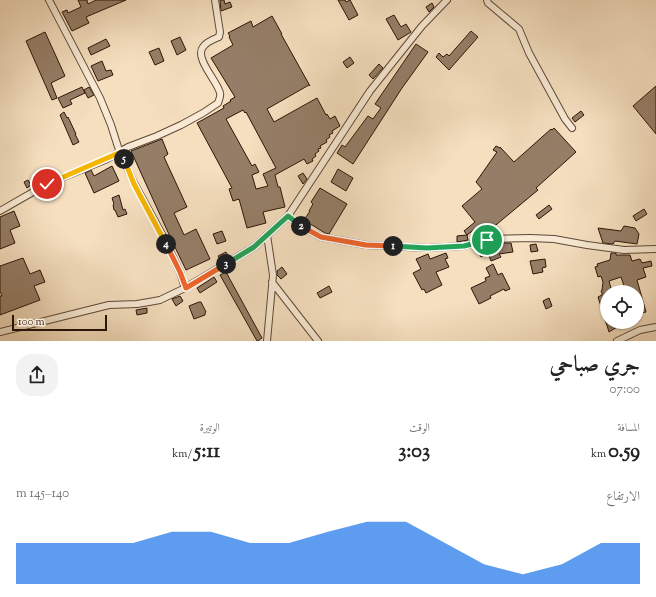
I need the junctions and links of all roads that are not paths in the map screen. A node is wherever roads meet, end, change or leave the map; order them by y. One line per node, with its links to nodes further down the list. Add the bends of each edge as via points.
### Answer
1 (49, 0): 6 (street, via 100,98)
2 (215, 0): 6 (street, via 219,37 205,45 201,52 220,94 218,103 181,125)
3 (447, 0): 8 (street, via 422,26 370,91)
4 (487, 0): 5 (street, via 520,28 529,53)
5 (572, 128)
6 (121, 152): 7 (street, via 47,184); 12 (street, via 134,184 164,238)
7 (0, 210)
8 (288, 216): 9 (street); 10 (street, via 321,237 366,245 427,248 464,246 487,240 530,238 554,239 624,250)
9 (267, 235): 11 (street); 12 (street, via 254,247)
10 (656, 249)
11 (272, 282): 15 (street); 16 (street)
12 (186, 288): 14 (street, via 160,300 109,305)
13 (656, 328): 17 (street, via 640,330)
14 (0, 332)
15 (268, 341)
16 (318, 341)
17 (616, 341)

